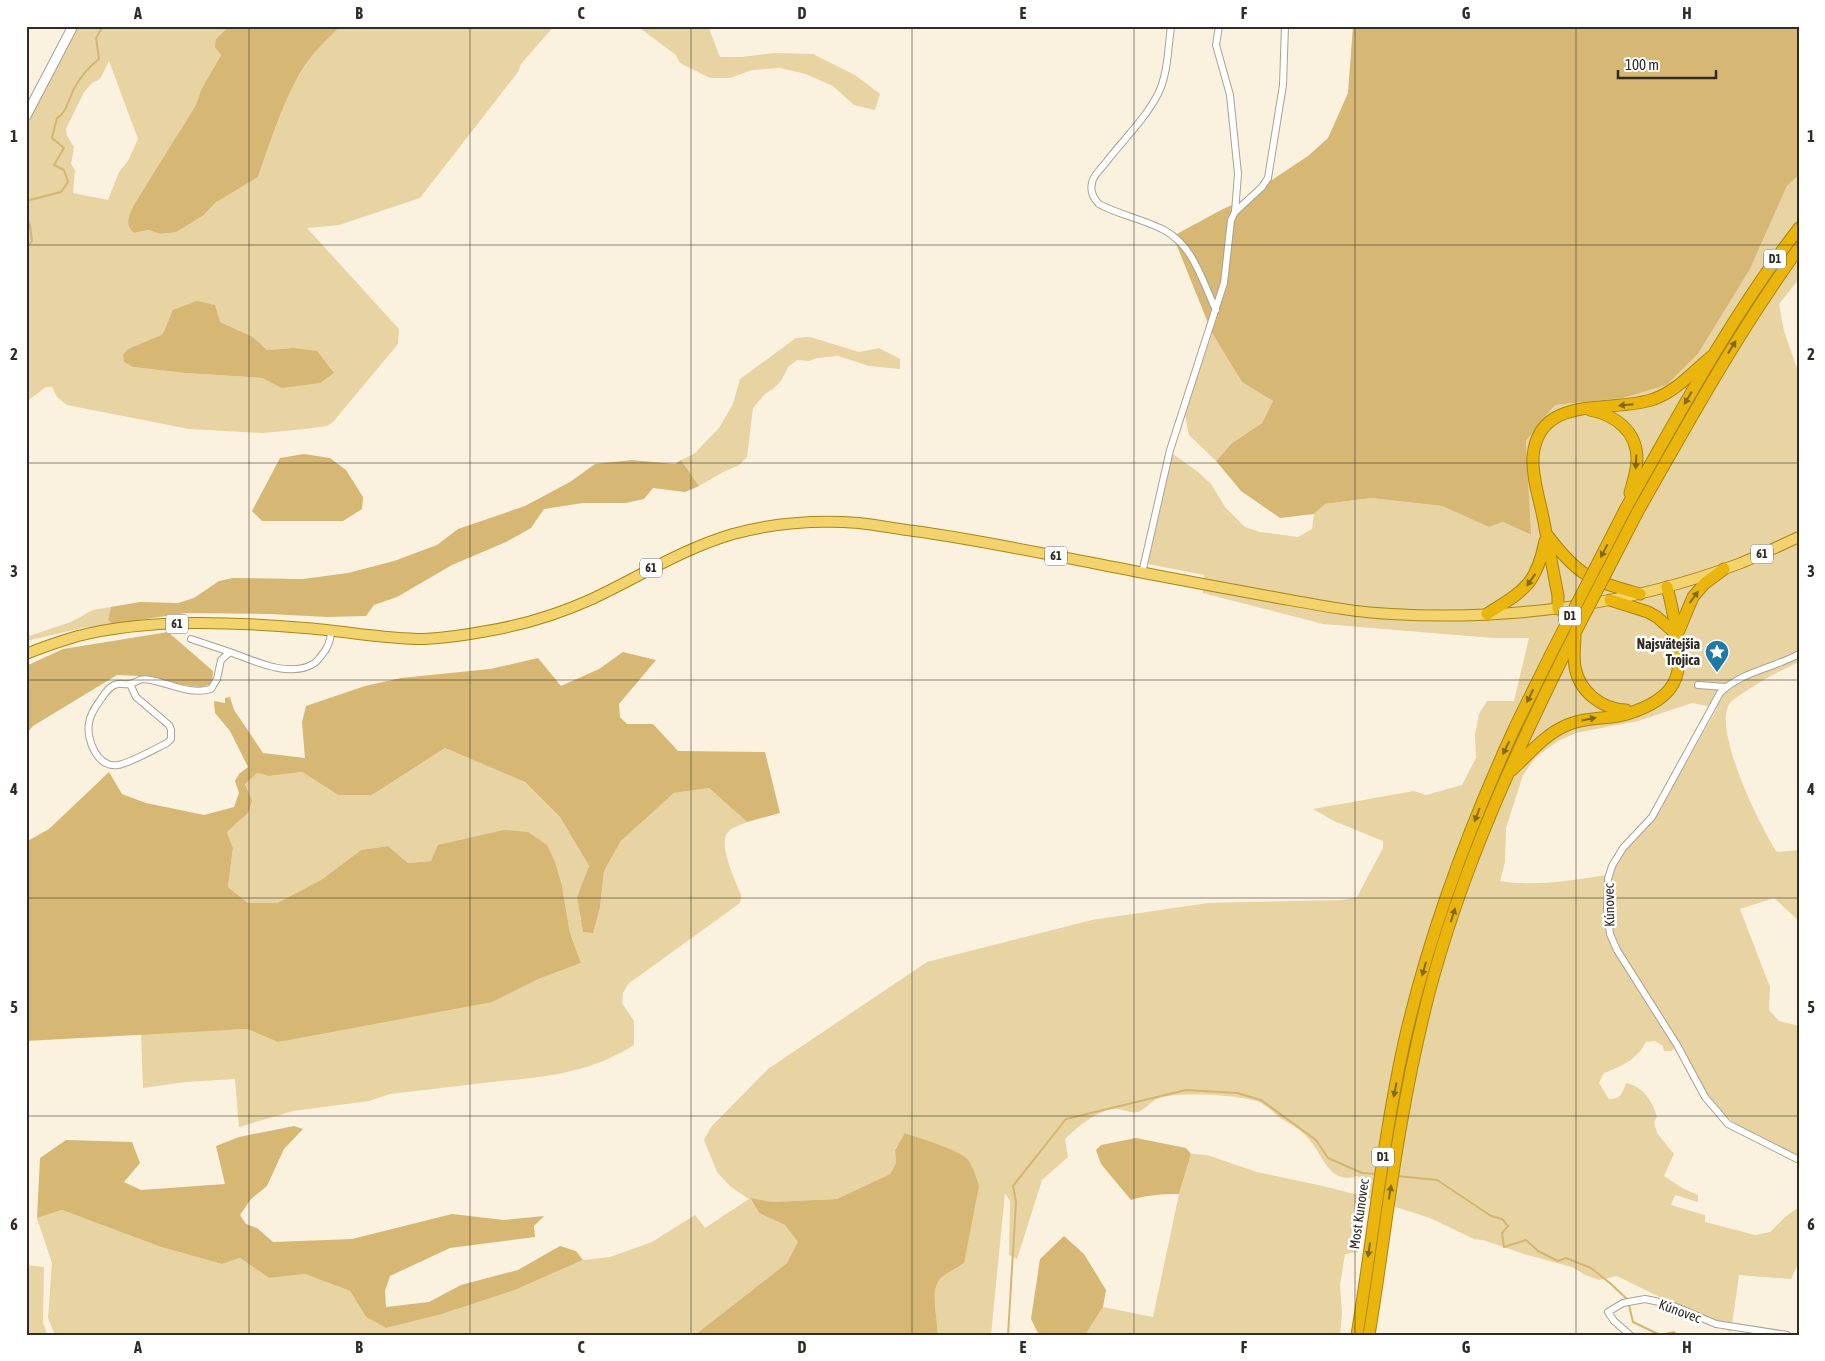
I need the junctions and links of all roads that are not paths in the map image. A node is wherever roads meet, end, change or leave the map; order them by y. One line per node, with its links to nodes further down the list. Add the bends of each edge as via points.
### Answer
1 (73, 26): 5 (street)
2 (1171, 26): 9 (street, via 1159,92 1143,119 1093,178 1091,188 1099,204 1165,230 1182,244 1197,267)
3 (1219, 26): 6 (street, via 1216,44 1232,107 1238,174)
4 (1285, 26): 6 (street, via 1283,85 1268,178)
5 (26, 116)
6 (1235, 212): 9 (street, via 1231,220 1224,283)
7 (1799, 228): 10 (highway, D1, via 1752,292)
8 (1799, 248): 22 (highway, D1, one-way to 8, bridge, via 1637,513 1718,371 1762,299)
9 (1216, 310): 16 (street, via 1170,450)
10 (1712, 356): 11 (highway, one-way to 11, via 1678,386 1655,399); 12 (highway, D1, one-way to 12)
11 (1584, 408): 12 (highway, one-way to 12, via 1612,417 1634,442 1637,466); 13 (highway, via 1554,419 1534,449 1534,470)
12 (1626, 508): 35 (highway, Most Kunovec / D1, one-way to 35, bridge, via 1516,725 1479,808 1448,892 1423,970 1405,1042 1383,1155)
13 (1546, 534): 18 (highway, via 1570,563 1585,575); 20 (highway); 21 (highway, one-way to 21, via 1541,562 1530,582)
14 (1799, 537): 15 (main road, 61)
15 (1724, 569): 17 (main road, 61); 24 (highway, one-way to 15, via 1693,597)
16 (1142, 573): 21 (main road, 61, via 1348,610 1390,614); 23 (main road, 61, via 970,539 859,523 787,524 735,534 693,549 575,606 496,630 427,639)
17 (1667, 587): 18 (main road, 61); 24 (highway)
18 (1640, 594): 19 (main road, 61)
19 (1610, 600): 20 (main road, 61); 24 (highway, via 1648,612)
20 (1558, 609): 21 (main road, 61)
21 (1487, 614)
22 (1576, 630): 32 (highway, via 1575,666 1584,688 1606,706); 33 (highway, D1)
23 (331, 631): 26 (street, via 327,649 314,664 291,670 264,665); 27 (main road, 61, via 231,623 148,625 78,636)
24 (1677, 634): 32 (highway, via 1679,664 1671,686 1653,704)
25 (191, 639): 26 (street)
26 (230, 652): 29 (street, via 221,660 211,689 202,692 149,680 138,679)
27 (26, 654)
28 (1799, 654): 31 (street, Kúnovec)
29 (130, 684): 29 (street, via 118,683 111,687 88,722 91,742 99,758 110,764 128,761 167,743 171,738 168,725 136,697)
30 (1698, 685): 31 (street)
31 (1726, 687): 34 (street, Kúnovec, via 1714,702 1652,817 1616,857 1608,879 1608,922 1617,950 1677,1045 1705,1097 1728,1124)
32 (1633, 711): 33 (highway, one-way to 32, via 1539,742 1560,728 1582,720)
33 (1507, 775): 36 (highway, Most Kunovec / D1, one-way to 33, via 1402,1119 1417,1044 1453,914)
34 (1799, 1160)
35 (1357, 1335)
36 (1369, 1335)
37 (1630, 1335): 38 (street, Kúnovec, via 1608,1312 1623,1304 1645,1300 1669,1304 1716,1324)
38 (1787, 1335)

